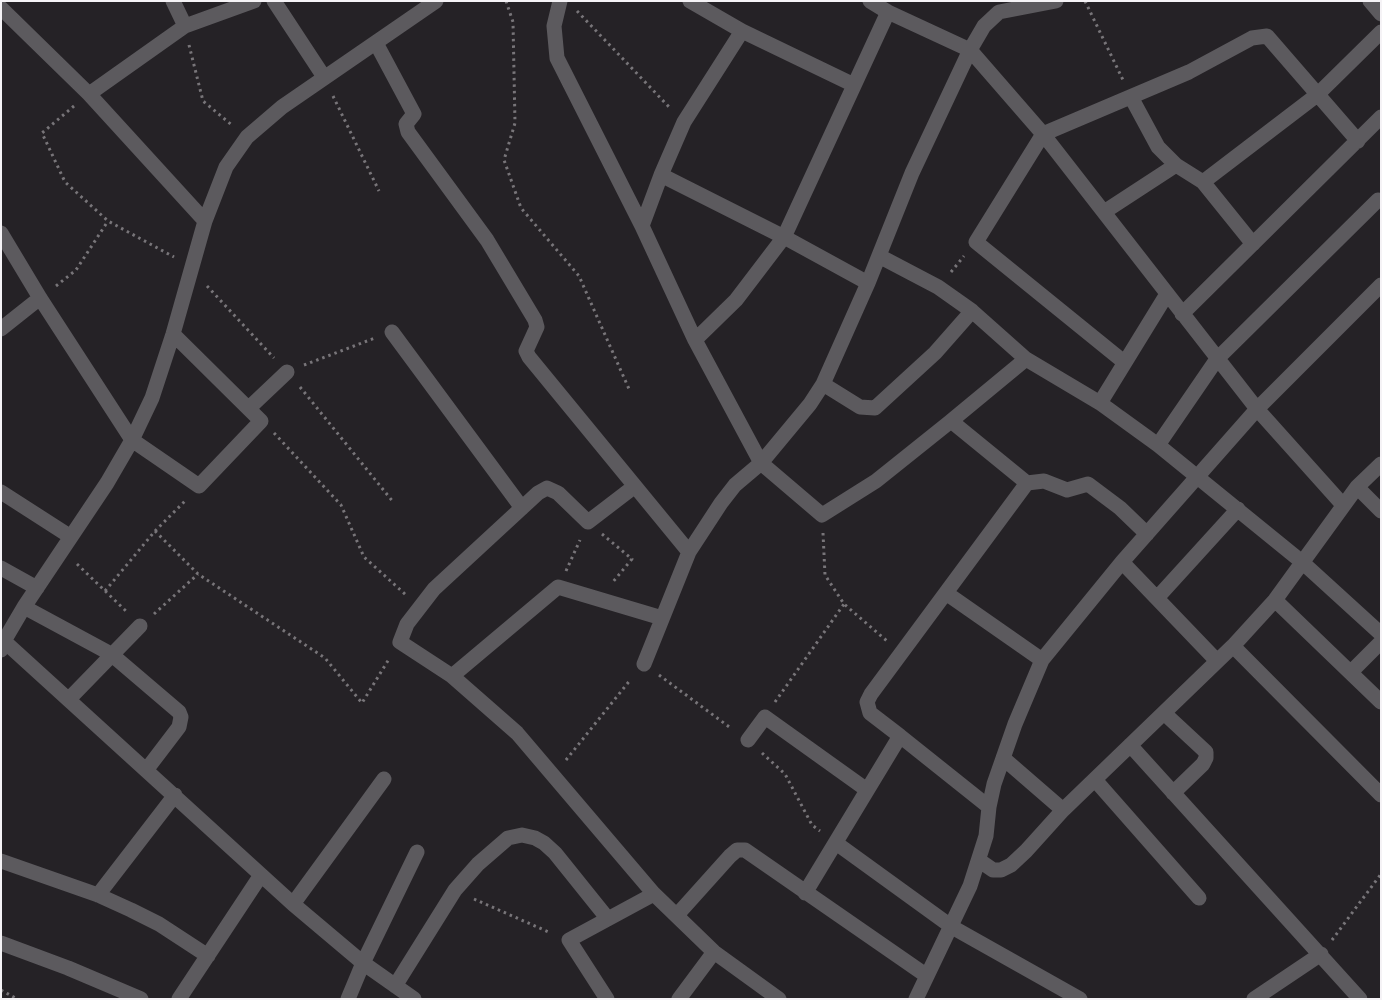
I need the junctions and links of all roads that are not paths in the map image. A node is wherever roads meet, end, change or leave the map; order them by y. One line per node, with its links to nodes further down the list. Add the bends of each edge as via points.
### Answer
1 (6, 1): 11 (street)
2 (173, 1): 14 (street)
3 (254, 1): 14 (street)
4 (274, 1): 19 (street)
5 (436, 1): 17 (street)
6 (560, 1): 33 (street, via 554,26 557,58)
7 (690, 1): 15 (street)
8 (870, 1): 12 (street)
9 (1056, 1): 18 (street, via 999,12 984,26)
10 (1370, 1): 13 (street)
11 (1, 7): 21 (street)
12 (888, 12): 18 (street); 20 (street)
13 (1381, 14)
14 (185, 26): 21 (street)
15 (742, 31): 20 (street); 28 (street, via 684,122)
16 (1381, 32): 22 (street)
17 (376, 43): 19 (street); 63 (street, via 414,114 406,124 408,132 487,240 536,320 537,327 526,351 529,357)
18 (970, 50): 25 (street); 37 (street, via 912,173)
19 (324, 78): 32 (street, via 247,137 226,167)
20 (854, 85): 35 (street)
21 (89, 94): 32 (street)
22 (1317, 95): 23 (street, via 1273,42 1267,36 1261,36); 26 (street); 29 (street)
23 (1131, 97): 25 (street); 27 (street, via 1158,147)
24 (1381, 117): 26 (street)
25 (1043, 134): 31 (street); 50 (street, via 976,242)
26 (1358, 141): 36 (street)
27 (1176, 165): 29 (street); 31 (street)
28 (662, 175): 33 (street); 35 (street)
29 (1204, 182): 36 (street)
30 (1380, 200): 49 (street)
31 (1104, 212): 40 (street)
32 (205, 221): 46 (street)
33 (642, 226): 47 (street)
34 (1, 233): 41 (street)
35 (784, 237): 38 (street); 47 (street, via 736,300)
36 (1253, 244): 43 (street)
37 (879, 256): 38 (street); 42 (street, via 938,287)
38 (868, 283): 52 (street)
39 (1378, 292): 55 (street)
40 (1166, 294): 43 (street); 50 (street)
41 (40, 298): 44 (street); 57 (street)
42 (972, 312): 48 (street); 52 (street, via 935,353 876,408 860,407)
43 (1182, 314): 49 (street)
44 (1, 329)
45 (392, 332): 67 (street)
46 (173, 334): 54 (street); 57 (street, via 152,398)
47 (695, 340): 59 (street)
48 (1026, 359): 53 (street); 56 (street)
49 (1217, 359): 55 (street); 58 (street)
50 (1124, 362): 53 (street)
51 (287, 372): 54 (street)
52 (823, 384): 59 (street)
53 (1100, 403): 58 (street)
54 (249, 408): 57 (street, via 262,420 198,486)
55 (1257, 409): 61 (street); 66 (street)
56 (951, 421): 59 (street, via 876,481 822,515); 62 (street)
57 (132, 440): 71 (street)
58 (1158, 445): 61 (street)
59 (761, 463): 72 (street, via 720,503)
60 (1381, 464): 64 (street)
61 (1198, 476): 68 (street); 70 (street)
62 (1027, 483): 70 (street, via 1044,481 1067,490 1088,484); 77 (street)
63 (635, 486): 67 (street, via 588,522 552,489 538,493); 72 (street)
64 (1357, 487): 66 (street); 69 (street)
65 (1, 492): 71 (street)
66 (1343, 505): 74 (street)
67 (522, 508): 92 (street, via 451,572 407,624 400,642)
68 (1238, 509): 74 (street); 78 (street)
69 (1381, 511)
70 (1147, 534): 73 (street)
71 (71, 537): 76 (street)
72 (689, 552): 81 (street)
73 (1122, 562): 78 (street); 88 (street)
74 (1302, 562): 79 (street); 83 (street)
75 (1, 568): 76 (street)
76 (37, 588): 80 (street)
77 (946, 593): 88 (street); 96 (street, via 867,702 870,713)
78 (1157, 598): 89 (street)
79 (1274, 600): 86 (street); 91 (street)
80 (24, 607): 85 (street); 87 (street)
81 (662, 618): 90 (street); 92 (street, via 558,587)
82 (140, 626): 87 (street)
83 (1381, 634)
84 (1381, 642): 91 (street)
85 (3, 646): 93 (street)
86 (1233, 646): 89 (street); 105 (street)
87 (111, 654): 93 (street); 100 (street, via 175,707 181,717 179,728)
88 (1042, 660): 99 (street)
89 (1217, 661): 95 (street)
90 (644, 664)
91 (1351, 672): 94 (street)
92 (452, 676): 115 (street, via 517,733)
93 (69, 699): 100 (street)
94 (1381, 702)
95 (1164, 712): 98 (street); 104 (street, via 1206,752 1203,764)
96 (900, 736): 103 (street); 107 (street)
97 (748, 740): 103 (street, via 765,717)
98 (1130, 745): 102 (street); 104 (street)
99 (1003, 758): 107 (street); 108 (street)
100 (146, 769): 106 (street)
101 (384, 779): 118 (street)
102 (1096, 780): 108 (street); 117 (street)
103 (867, 790): 109 (street)
104 (1174, 792): 124 (street)
105 (1381, 795)
106 (175, 796): 113 (street); 116 (street)
107 (989, 807): 112 (street)
108 (1063, 810): 112 (street, via 1011,865 993,870)
109 (836, 843): 114 (street); 121 (street)
110 (417, 852): 126 (street)
111 (1, 860): 116 (street)
112 (980, 861): 121 (street)
113 (261, 875): 118 (street); 125 (street)
114 (805, 893): 119 (street, via 752,854 737,850); 127 (street)
115 (654, 894): 119 (street); 120 (street)
116 (98, 895): 125 (street, via 159,924)
117 (1198, 898)
118 (293, 904): 126 (street)
119 (677, 915): 123 (street)
120 (608, 919): 128 (street, via 555,853 535,838 522,835 508,838 455,890); 134 (street, via 569,940)
121 (952, 927): 127 (street); 138 (street)
122 (1, 944): 130 (street)
123 (714, 952): 129 (street); 135 (street)
124 (1321, 954): 139 (street); 140 (street)
125 (208, 956): 131 (street)
126 (363, 963): 128 (street); 132 (street)
127 (927, 976): 137 (street)
128 (395, 986): 133 (street)
129 (757, 993): 136 (street)
130 (141, 999)
131 (179, 999)
132 (348, 999)
133 (414, 999)
134 (607, 999)
135 (679, 999)
136 (779, 999)
137 (916, 999)
138 (1080, 999)
139 (1254, 999)
140 (1360, 999)

